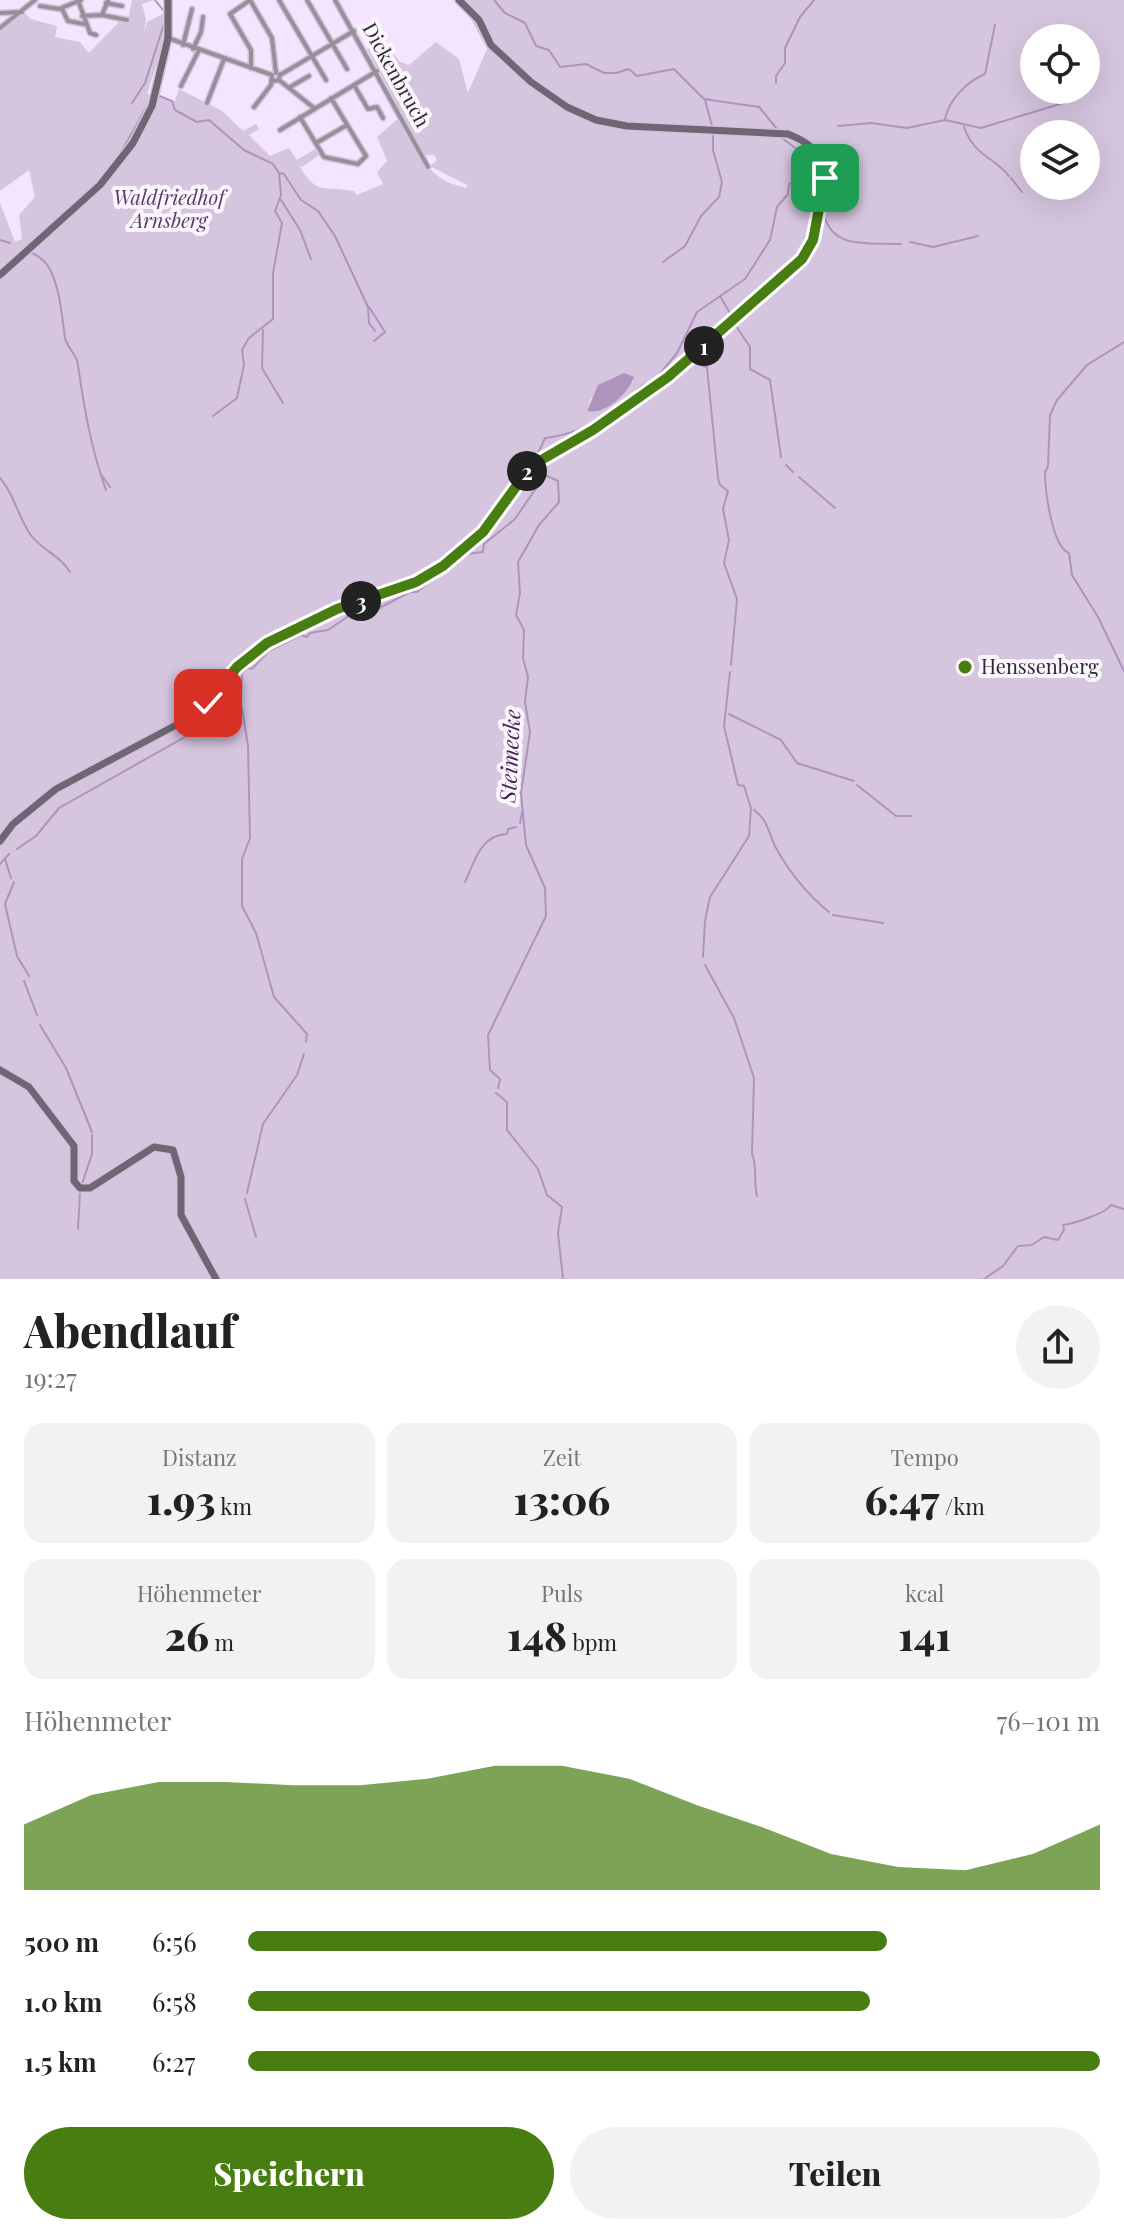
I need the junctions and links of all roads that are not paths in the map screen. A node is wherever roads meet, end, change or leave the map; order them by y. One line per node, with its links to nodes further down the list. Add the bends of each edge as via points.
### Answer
1 (35, 0): 14 (street)
2 (168, 0): 24 (main road)
3 (250, 0): 30 (street, via 230,14 251,50); 34 (street, via 272,38)
4 (279, 0): 28 (street)
5 (307, 0): 25 (street)
6 (335, 0): 22 (street, Dickenbruch)
7 (459, 0): 50 (main road, via 479,20 491,45 531,82 596,120 788,134 811,146 825,178 812,245 668,377 531,466 483,532 443,566 267,643 237,667 208,703 56,789)
8 (80, 1): 12 (street); 17 (street)
9 (107, 2): 11 (street); 16 (street)
10 (40, 6): 12 (street)
11 (122, 6)
12 (62, 9): 20 (street, via 68,21)
13 (192, 9): 26 (street)
14 (22, 12): 15 (street); 21 (street)
15 (0, 13)
16 (102, 15): 17 (street); 19 (street)
17 (82, 16): 20 (street)
18 (203, 17): 27 (street)
19 (127, 20)
20 (84, 24): 23 (street)
21 (0, 28)
22 (354, 31): 25 (street); 32 (street, Dickenbruch)
23 (96, 35)
24 (168, 38): 26 (street); 49 (main road, via 151,111 133,143 100,185)
25 (333, 44): 28 (street); 31 (street)
26 (183, 45): 27 (street)
27 (196, 50): 29 (street); 37 (street)
28 (312, 56): 34 (street); 35 (street)
29 (224, 59): 30 (street); 40 (street)
30 (251, 68): 34 (street)
31 (347, 69)
32 (377, 71): 36 (street); 48 (street, Dickenbruch)
33 (309, 76): 38 (street)
34 (276, 77): 38 (street); 41 (street)
35 (326, 80)
36 (354, 85): 39 (street); 44 (street, via 368,109 377,107)
37 (181, 86)
38 (290, 88): 42 (street)
39 (331, 98): 42 (street); 45 (street)
40 (207, 103)
41 (254, 107)
42 (314, 108): 43 (street)
43 (300, 117): 46 (street); 47 (street)
44 (383, 118)
45 (347, 125): 47 (street); 47 (street, via 366,156 358,164 327,159)
46 (280, 130)
47 (316, 143)
48 (428, 167)
49 (0, 275)
50 (0, 841)
51 (0, 1070): 52 (main road, via 29,1087 74,1146 74,1181 80,1188 90,1188 154,1147 173,1150 181,1177 181,1215)
52 (216, 1279)

